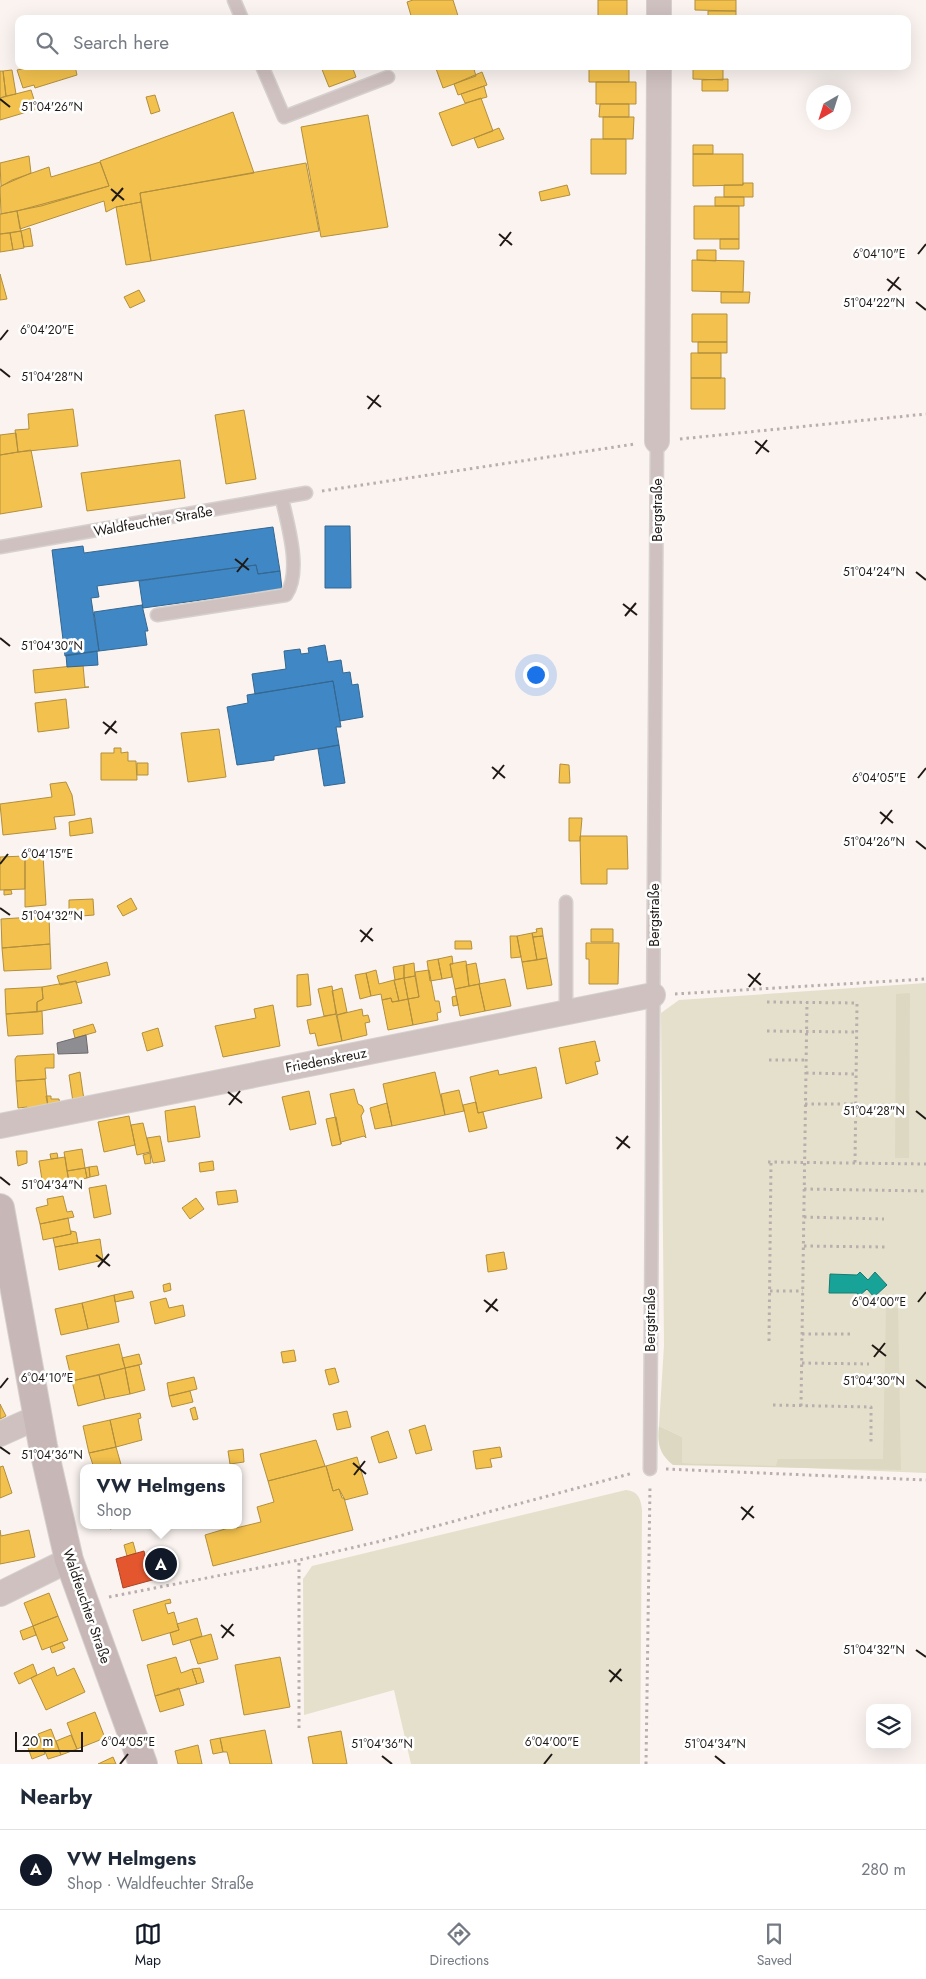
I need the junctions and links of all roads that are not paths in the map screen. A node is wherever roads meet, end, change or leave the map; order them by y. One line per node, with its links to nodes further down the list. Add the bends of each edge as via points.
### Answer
1 (234, 0): 3 (lane)
2 (659, 0): 4 (street)
3 (240, 15)
4 (659, 15)
5 (264, 70): 7 (lane, via 284,117)
6 (659, 70): 8 (street, Bergstraße)
7 (388, 77)
8 (657, 441): 14 (lane, Bergstraße)
9 (306, 493): 10 (lane, Waldfeuchter Straße)
10 (282, 499): 11 (lane, Waldfeuchter Straße); 12 (lane, via 295,577 286,595)
11 (0, 547)
12 (157, 615)
13 (566, 902): 15 (lane)
14 (653, 995): 15 (street, Friedenskreuz); 18 (lane, Bergstraße)
15 (566, 1011): 16 (street, Friedenskreuz)
16 (0, 1126)
17 (0, 1208): 20 (street, Waldfeuchter Straße)
18 (650, 1353): 19 (lane); 22 (lane, Bergstraße, via 655,1415)
19 (663, 1362)
20 (38, 1417): 21 (street); 23 (street, Waldfeuchter Straße)
21 (0, 1434)
22 (650, 1469)
23 (69, 1560): 24 (street); 25 (street, Waldfeuchter Straße)
24 (0, 1594)
25 (143, 1764)

